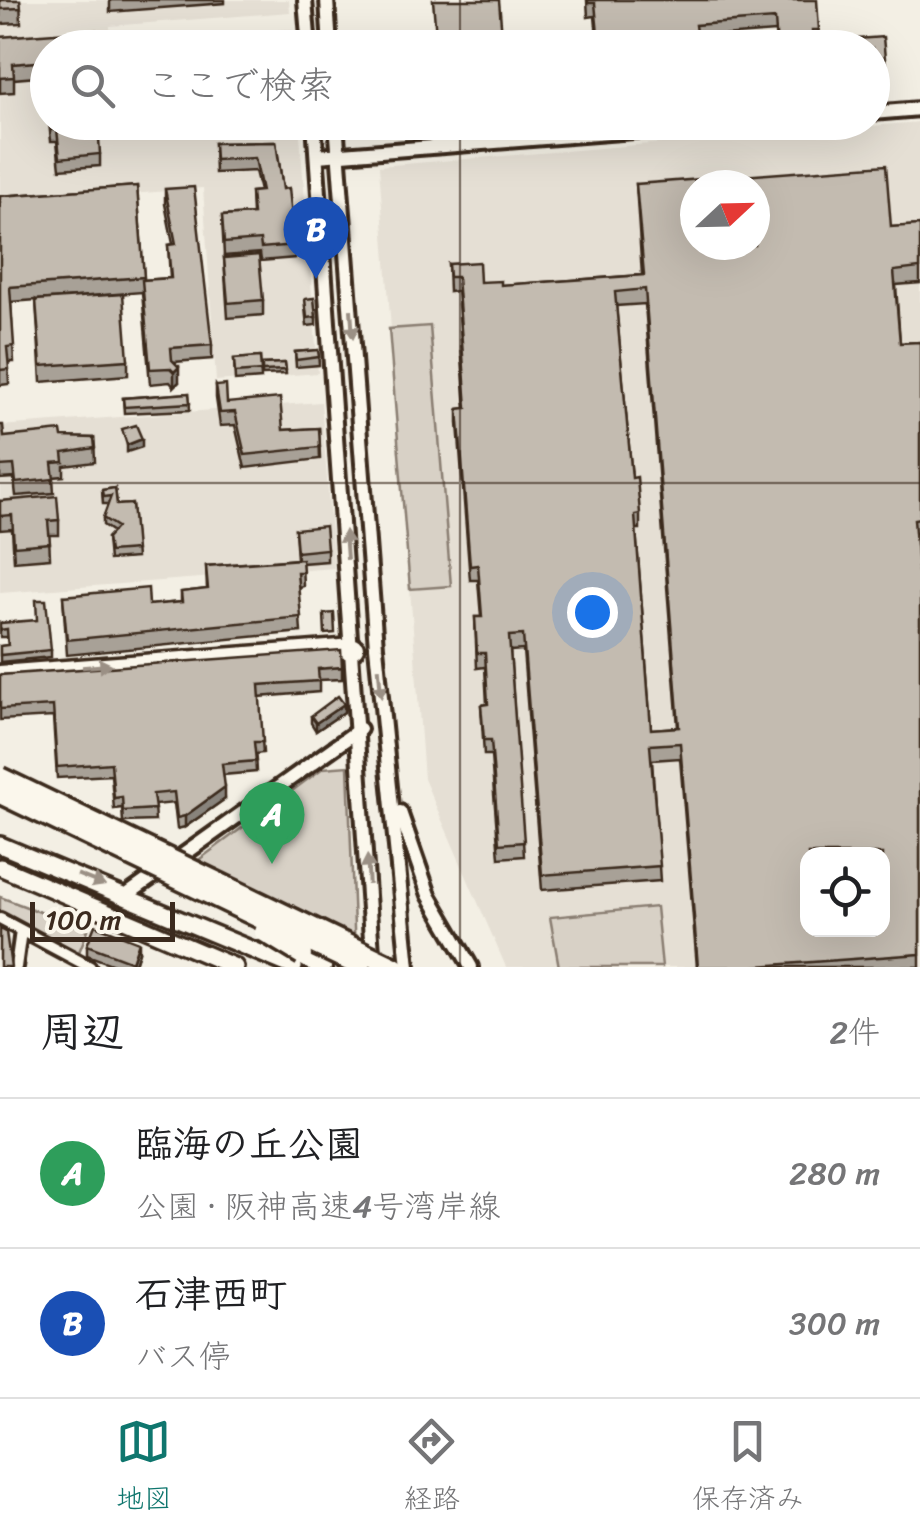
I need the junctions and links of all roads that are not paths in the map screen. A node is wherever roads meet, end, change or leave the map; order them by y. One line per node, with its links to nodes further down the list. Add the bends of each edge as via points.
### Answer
1 (305, 0): 3 (street)
2 (326, 0): 4 (street)
3 (307, 30)
4 (328, 30)
5 (920, 109): 6 (street)
6 (890, 112)
7 (316, 140): 11 (street)
8 (337, 140): 10 (street)
9 (524, 140): 10 (street)
10 (338, 155): 11 (street); 12 (street, one-way to 12)
11 (317, 156): 13 (street, one-way to 11)
12 (376, 646): 13 (street); 16 (street, one-way to 16)
13 (354, 648): 14 (highway, one-way to 13); 15 (street)
14 (0, 675)
15 (360, 729): 22 (street); 31 (street, one-way to 15)
16 (385, 741): 33 (street); 34 (street, via 410,851)
17 (0, 777): 32 (highway, bridge)
18 (0, 794): 19 (highway, bridge)
19 (40, 813): 29 (highway, bridge, via 190,889); 30 (highway, bridge)
20 (0, 844): 22 (main road, one-way to 22)
21 (0, 867): 27 (main road)
22 (126, 895): 28 (main road)
23 (0, 919): 24 (street)
24 (22, 931): 25 (street); 26 (street)
25 (16, 967)
26 (90, 967)
27 (235, 967)
28 (294, 967)
29 (322, 967)
30 (360, 967)
31 (373, 967)
32 (394, 967)
33 (408, 967)
34 (471, 967)

